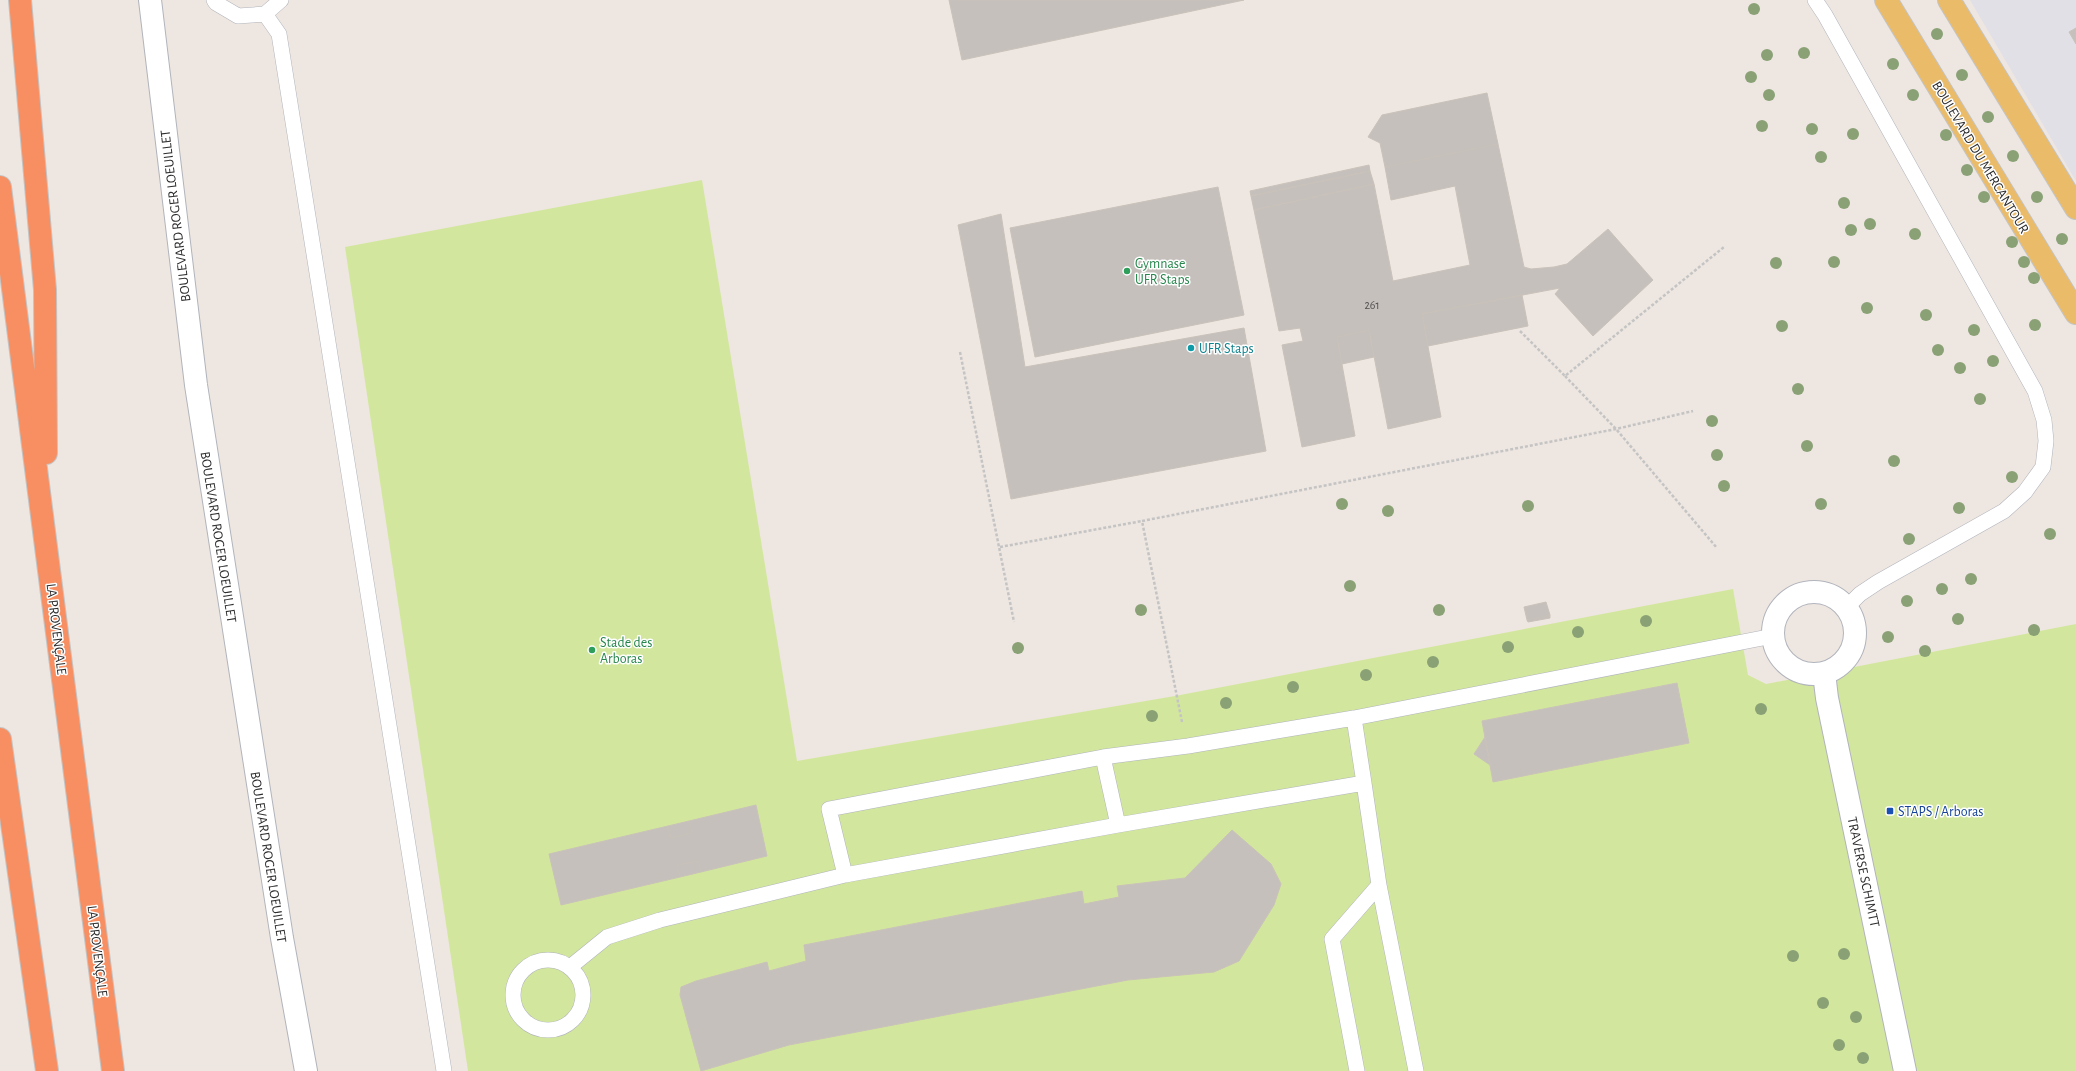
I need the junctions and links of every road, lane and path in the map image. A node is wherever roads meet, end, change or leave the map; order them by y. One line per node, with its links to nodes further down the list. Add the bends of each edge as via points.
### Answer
1 (20, 0): 19 (highway, via 45,290)
2 (150, 0): 37 (street, BOULEVARD ROGER LOEUILLET, via 196,385 282,938)
3 (214, 0): 8 (lane, via 238,16)
4 (281, 0): 8 (lane)
5 (1815, 0): 22 (lane, via 2035,391 2044,420 2046,441 2043,467 2025,492 2004,511 1878,582 1860,594)
6 (1886, 0): 12 (main road, BOULEVARD DU MERCANTOUR)
7 (1948, 0): 10 (main road)
8 (265, 14): 38 (lane, via 279,34)
9 (0, 187): 19 (highway, LA PROVENÇALE)
10 (2076, 208)
11 (1724, 247): 15 (path)
12 (2076, 313)
13 (1520, 331): 15 (path)
14 (960, 352): 20 (path)
15 (1565, 376): 17 (path)
16 (1693, 411): 17 (path)
17 (1616, 429): 18 (path); 21 (path)
18 (1142, 521): 20 (path); 28 (path, via 1175,696)
19 (46, 540): 36 (highway, LA PROVENÇALE)
20 (1000, 547): 23 (path)
21 (1717, 548)
22 (1846, 608): 24 (street, via 1834,598 1820,593 1804,594 1790,600 1779,611 1774,623); 25 (street, via 1853,620 1853,647 1846,659 1836,668)
23 (1014, 622)
24 (1773, 636): 25 (street, via 1775,648 1789,666 1800,672); 26 (lane)
25 (1824, 673): 41 (street, TRAVERSE SCHIMTT, via 1827,698)
26 (1354, 718): 28 (lane); 30 (lane)
27 (0, 739): 35 (highway)
28 (1188, 746): 29 (lane)
29 (1103, 757): 31 (lane); 32 (lane, via 828,809)
30 (1364, 783): 31 (lane); 33 (lane)
31 (1118, 825): 32 (lane)
32 (845, 875): 34 (lane, via 660,920 607,937)
33 (1379, 886): 39 (lane, via 1332,939); 40 (lane)
34 (570, 966): 34 (lane, via 559,961 536,962 525,968 518,977 514,1000 518,1012 535,1028 557,1028 568,1024 576,1017 581,1007 583,991 578,975)
35 (47, 1071)
36 (113, 1071)
37 (306, 1071)
38 (444, 1071)
39 (1357, 1071)
40 (1416, 1071)
41 (1905, 1071)

